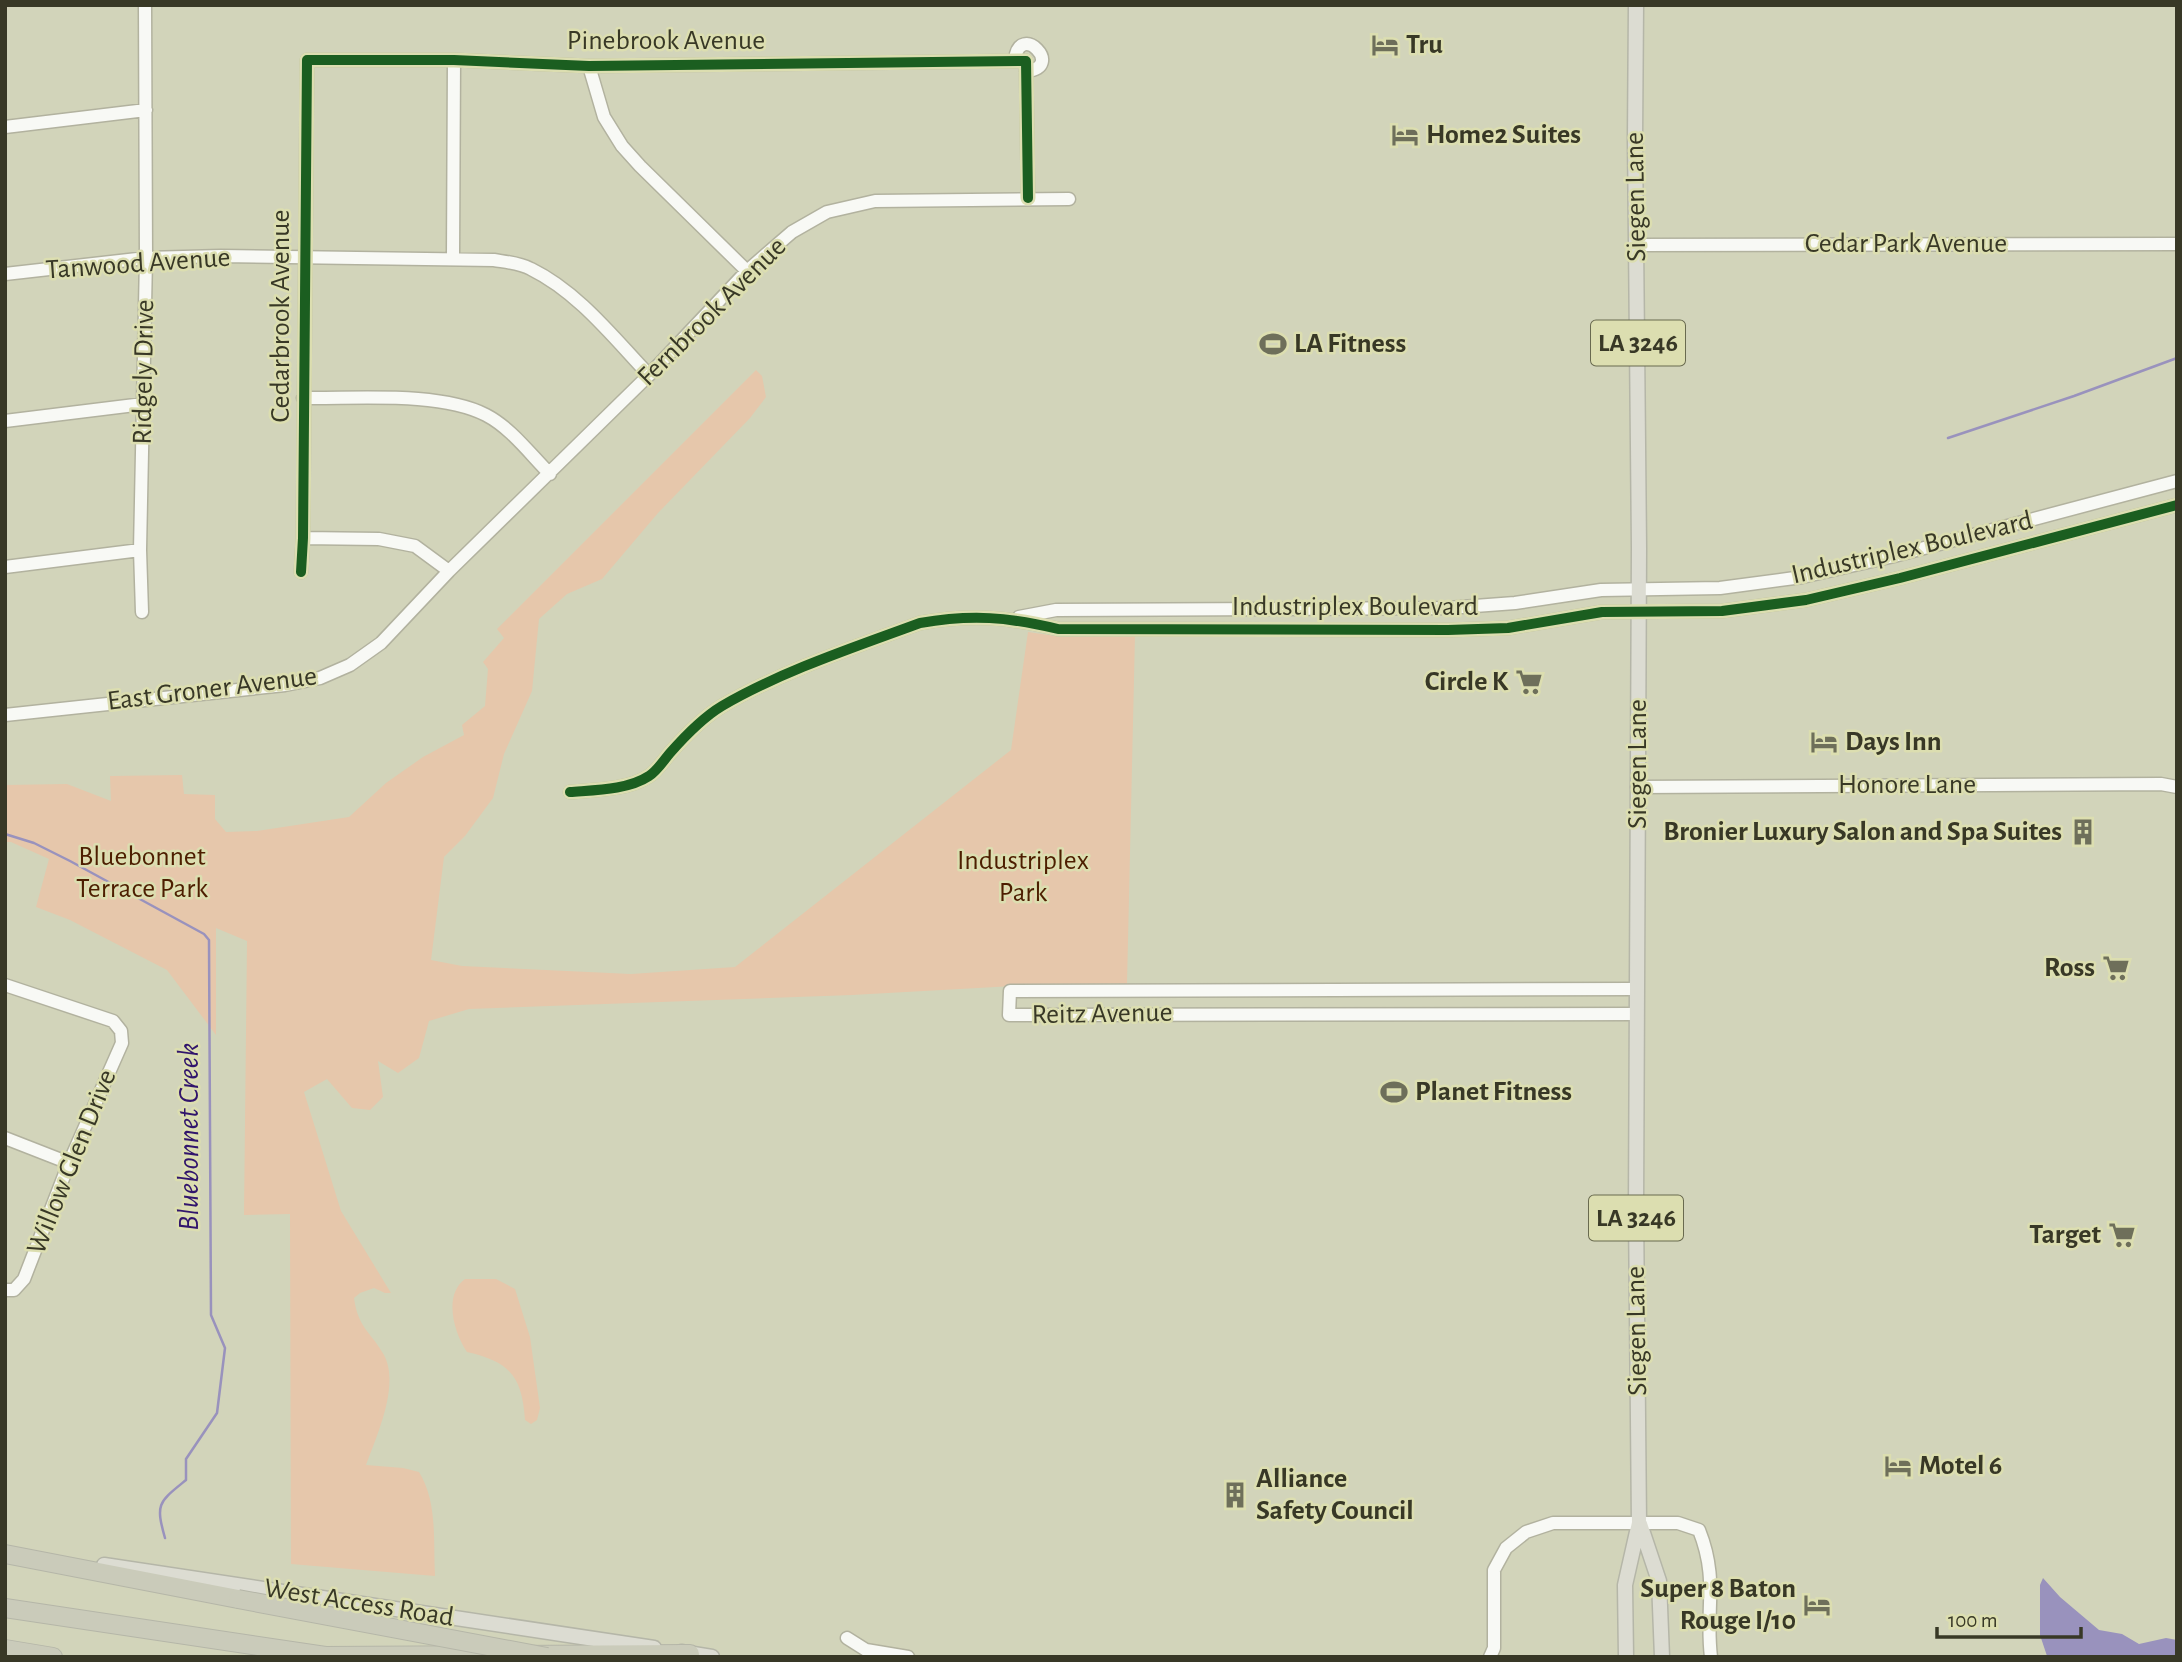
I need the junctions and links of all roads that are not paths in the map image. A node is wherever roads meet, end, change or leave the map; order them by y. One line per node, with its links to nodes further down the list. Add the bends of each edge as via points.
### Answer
1 (145, 5): 6 (street, Ridgely Drive)
2 (1636, 5): 11 (main road, Siegen Lane / LA 3246)
3 (307, 60): 4 (street, Pinebrook Avenue); 12 (street, Cedarbrook Avenue)
4 (454, 60): 5 (street, Pinebrook Avenue); 14 (street)
5 (589, 66): 8 (street, Pinebrook Avenue, via 1022,64); 15 (street, via 604,117 622,146)
6 (146, 110): 7 (street); 13 (street, Ridgely Drive)
7 (5, 127)
8 (1028, 198): 9 (street, Fernbrook Avenue); 15 (street, Fernbrook Avenue, via 875,201 827,212 792,232)
9 (1069, 199)
10 (2177, 244): 11 (street, Cedar Park Avenue)
11 (1636, 245): 29 (main road, Siegen Lane / LA 3246)
12 (304, 257): 13 (street, Tanwood Avenue); 14 (street, Tanwood Avenue); 18 (street, Cedarbrook Avenue)
13 (146, 258): 16 (street, Tanwood Avenue); 19 (street, Ridgely Drive)
14 (453, 258): 17 (street, Tanwood Avenue, via 529,267 560,286)
15 (747, 271): 17 (street, Fernbrook Avenue)
16 (5, 274)
17 (649, 375): 21 (street, Fernbrook Avenue)
18 (303, 398): 21 (street, via 453,403 486,416 512,435); 24 (street, Cedarbrook Avenue)
19 (143, 404): 20 (street); 25 (street, Ridgely Drive)
20 (5, 421)
21 (550, 474): 27 (street, East Groner Avenue)
22 (2177, 481): 29 (street, Industriplex Boulevard, via 1802,577 1720,588)
23 (2177, 505): 31 (street, Industriplex Boulevard, via 1806,600 1722,611)
24 (303, 538): 27 (street, via 379,539 415,546); 28 (street, Cedarbrook Avenue)
25 (140, 550): 26 (street); 30 (street, Ridgely Drive)
26 (5, 567)
27 (449, 571): 33 (street, East Groner Avenue, via 381,643 350,665 320,678)
28 (300, 572)
29 (1639, 591): 31 (main road, Siegen Lane / LA 3246); 32 (street, Industriplex Boulevard, via 1601,590 1448,608 1056,610)
30 (142, 612)
31 (1638, 612): 32 (street, Industriplex Boulevard, via 1602,612 1508,628 1448,630 1058,629); 34 (main road, Siegen Lane / LA 3246)
32 (1012, 619): 36 (street, Industriplex Boulevard, via 936,620 880,638 722,706 706,716 649,776 634,783)
33 (5, 715)
34 (1637, 787): 35 (street, Honore Lane); 38 (main road, Siegen Lane / LA 3246)
35 (2177, 787)
36 (570, 792)
37 (5, 985): 41 (street, Willow Glen Drive, via 113,1021 121,1031 122,1043)
38 (1637, 989): 39 (main road, Siegen Lane / LA 3246); 39 (street, Reitz Avenue, via 1010,991 1009,1015)
39 (1636, 1014): 43 (main road, Siegen Lane / LA 3246)
40 (5, 1138): 41 (street)
41 (69, 1163): 42 (street, Willow Glen Drive, via 24,1279)
42 (10, 1290)
43 (1639, 1523): 46 (main road, Siegen Lane / LA 3246, via 1625,1586); 55 (street, via 1553,1523 1526,1532 1506,1548 1494,1570 1494,1647); 58 (main road, Siegen Lane / LA 3246, via 1659,1581); 59 (street, via 1678,1523 1699,1530 1712,1580)
44 (5, 1552): 49 (main road, West Access Road); 52 (highway, bridge)
45 (5, 1608): 50 (highway)
46 (1626, 1629): 56 (main road); 57 (main road, Siegen Lane / LA 3246)
47 (847, 1638): 54 (street, via 866,1650)
48 (5, 1649): 51 (highway)
49 (690, 1654): 50 (highway); 53 (main road, West Access Road)
50 (329, 1656)
51 (53, 1657)
52 (547, 1657)
53 (712, 1657)
54 (908, 1657)
55 (1490, 1657)
56 (1619, 1657)
57 (1626, 1657)
58 (1662, 1657)
59 (1711, 1657)

